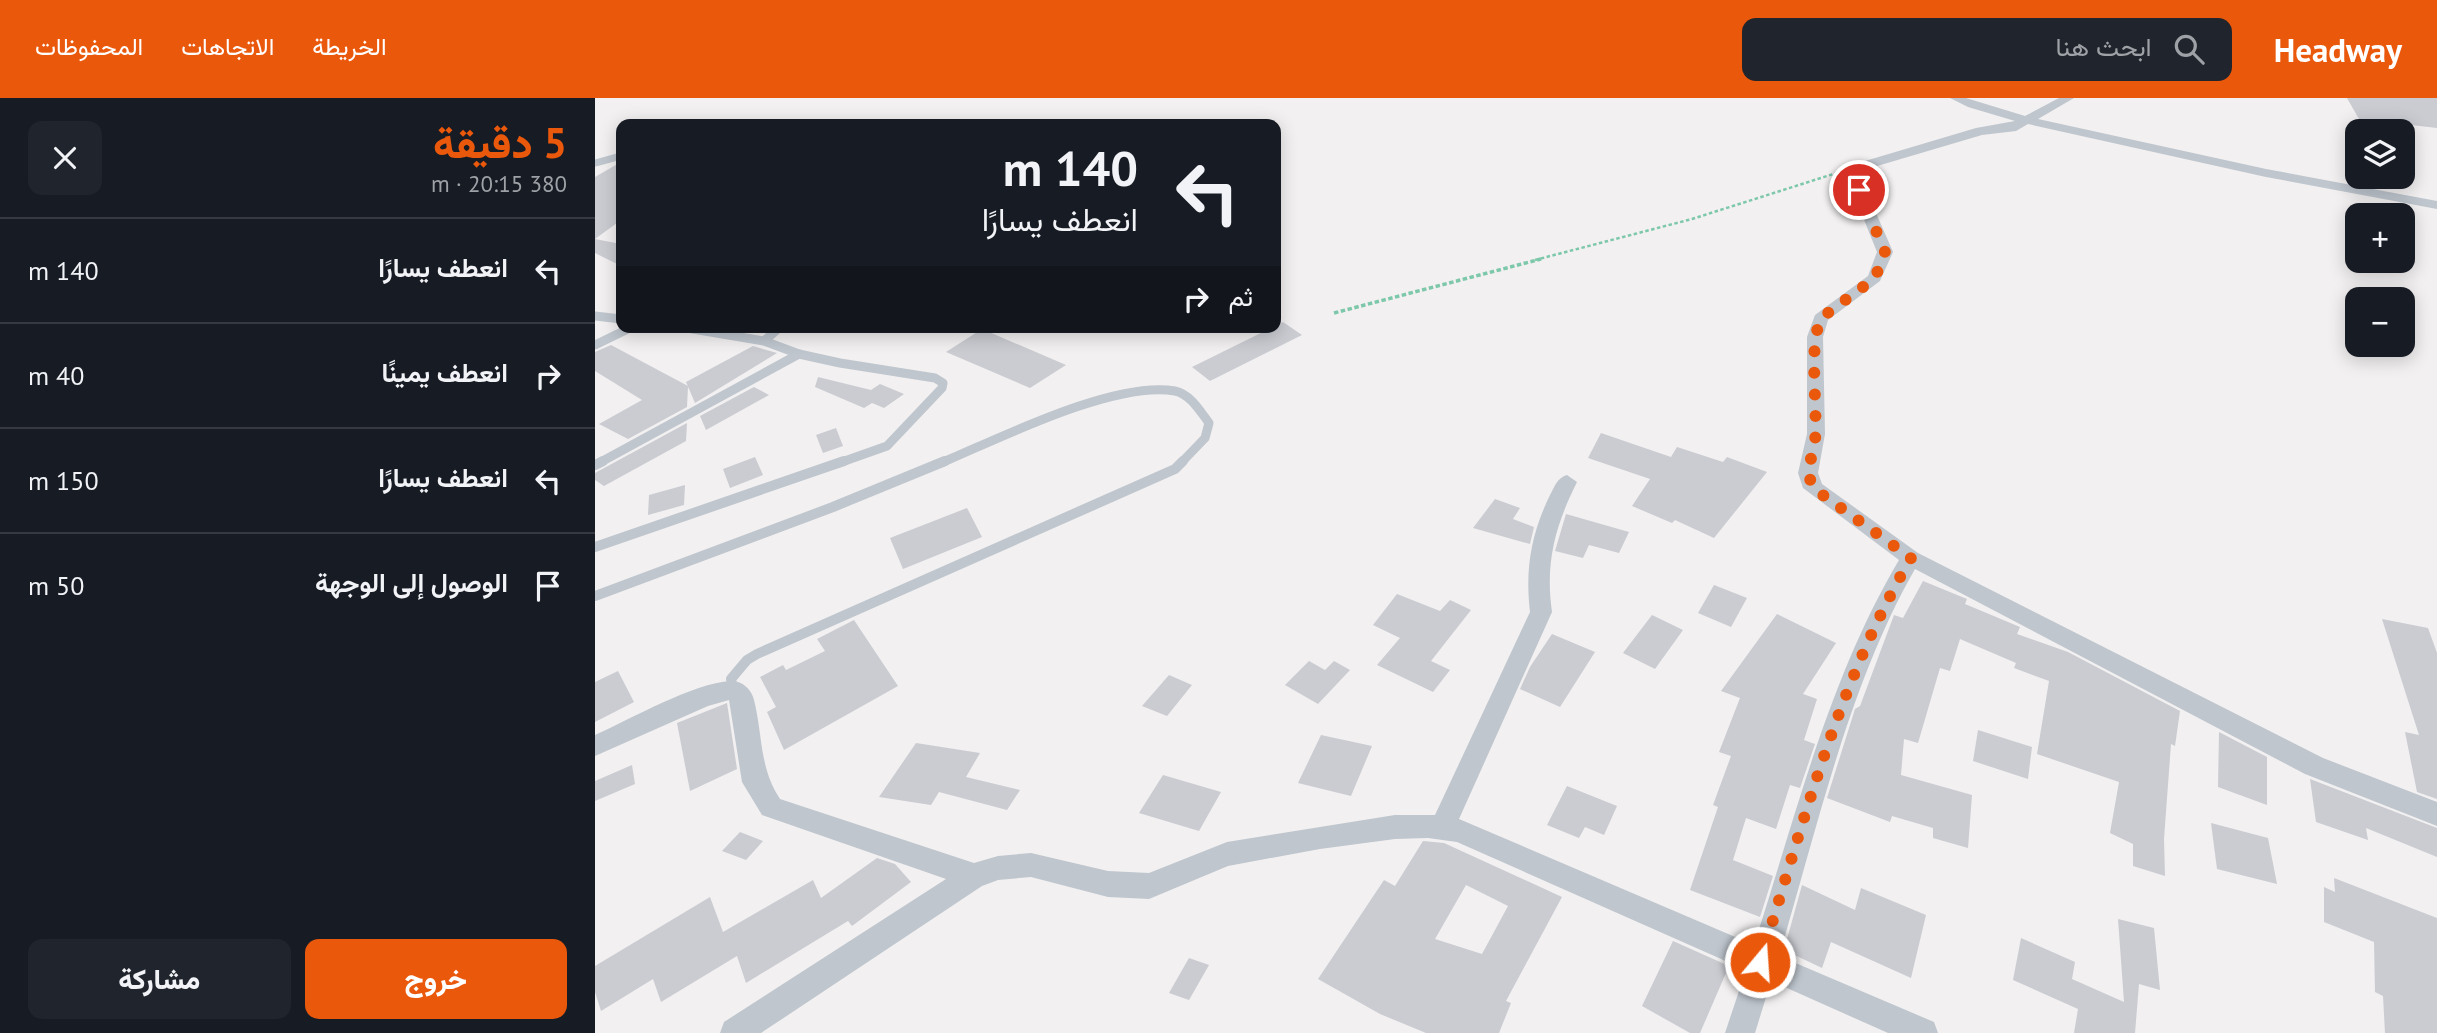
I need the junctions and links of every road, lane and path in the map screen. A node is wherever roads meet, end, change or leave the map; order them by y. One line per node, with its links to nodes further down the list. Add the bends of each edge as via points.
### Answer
1 (1956, 98): 3 (street)
2 (2068, 98): 3 (street)
3 (2029, 119): 6 (street, via 2002,131 1981,131); 7 (street, via 2341,190)
4 (616, 157): 5 (lane)
5 (595, 163)
6 (1860, 167): 8 (path, via 1692,219); 20 (street, via 1859,190 1885,252 1875,278 1821,318 1815,337 1816,434 1808,473 1813,488)
7 (2437, 205)
8 (1334, 313)
9 (595, 316): 10 (lane)
10 (616, 318)
11 (620, 333): 15 (lane)
12 (717, 333): 14 (lane)
13 (773, 333): 14 (lane)
14 (764, 341): 16 (lane)
15 (595, 345)
16 (799, 354): 17 (lane); 19 (lane, via 935,377 943,383 942,388 887,446)
17 (595, 465)
18 (1567, 482): 25 (street, via 1542,537 1541,611)
19 (595, 547)
20 (1911, 558): 24 (street, via 2314,765); 27 (street, via 1880,611 1845,700)
21 (595, 596): 22 (lane, via 833,508 1096,399 1177,391 1191,400 1209,423 1205,438 1175,469 757,654 731,679)
22 (733, 690): 23 (street, via 702,697); 26 (street, via 742,698 755,782 771,807)
23 (595, 746)
24 (2437, 814)
25 (1442, 828): 26 (street, via 1395,827 1227,854 1149,886 1108,884 1031,865); 27 (street, via 1459,831)
26 (974, 876): 28 (street)
27 (1760, 962): 29 (street); 30 (street)
28 (735, 1033)
29 (1740, 1033)
30 (1923, 1033)

